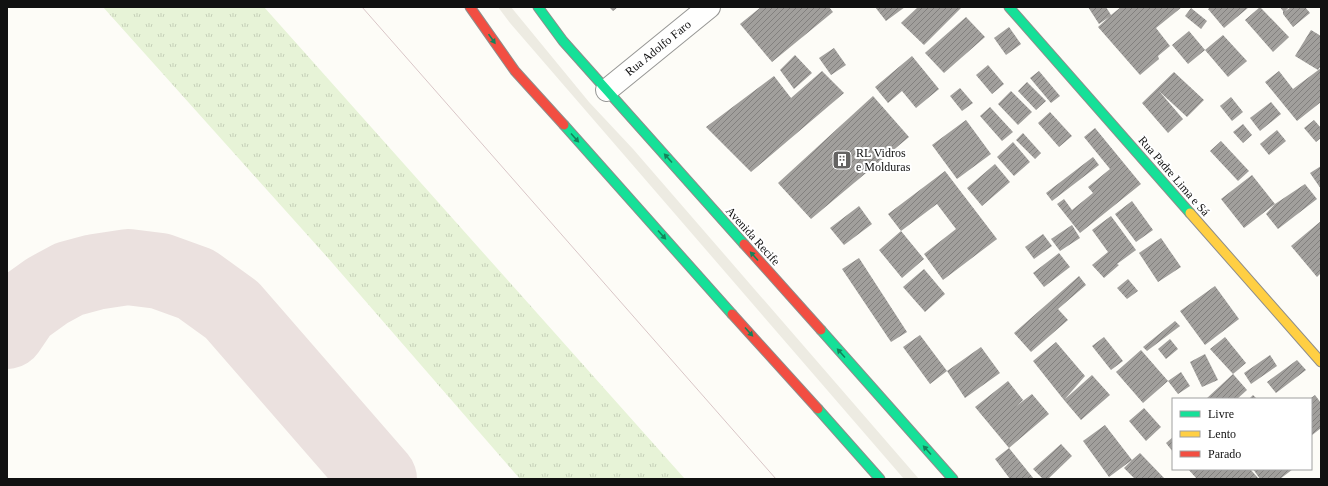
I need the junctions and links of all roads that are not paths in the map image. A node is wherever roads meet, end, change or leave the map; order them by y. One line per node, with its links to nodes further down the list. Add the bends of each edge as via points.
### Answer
1 (470, 7): 7 (main road, one-way to 7, via 515,71)
2 (538, 7): 5 (main road, Avenida Recife, via 562,41)
3 (709, 7): 5 (street, Rua Adolfo Faro)
4 (1009, 7): 6 (main road, Rua Padre Lima e Sá)
5 (607, 90): 8 (main road, Avenida Recife, one-way to 5)
6 (1321, 362)
7 (880, 479)
8 (953, 479)

